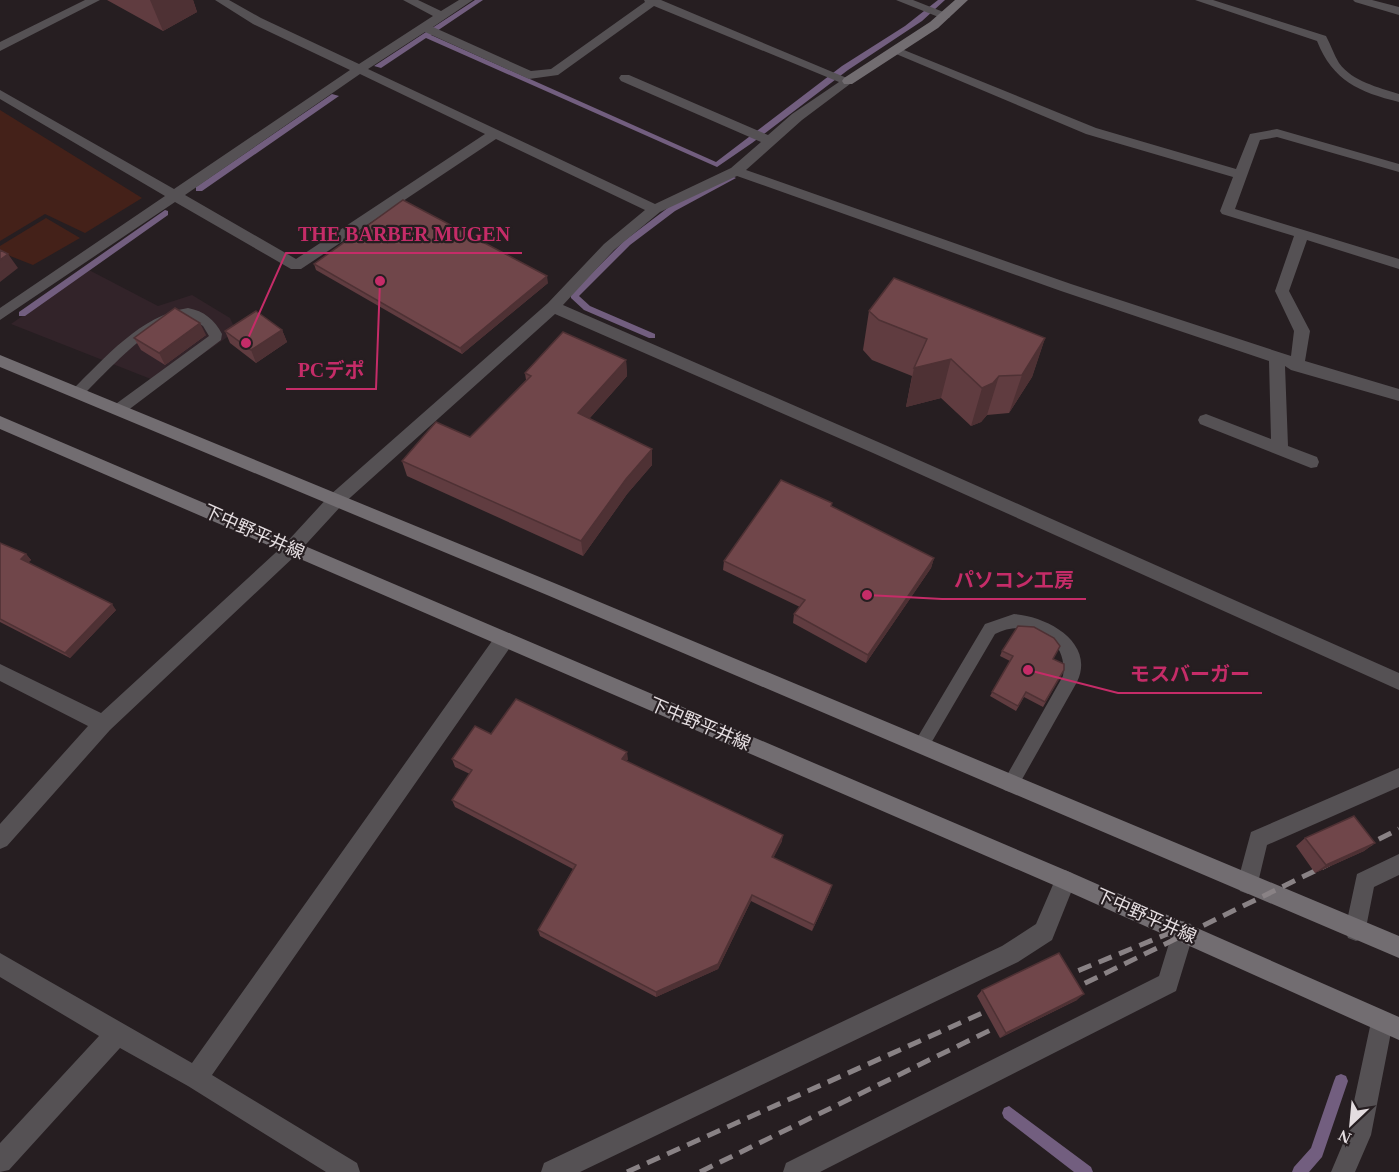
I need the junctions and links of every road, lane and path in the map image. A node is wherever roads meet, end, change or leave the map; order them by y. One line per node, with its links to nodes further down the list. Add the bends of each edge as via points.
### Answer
1 (94, 0): 14 (street)
2 (221, 0): 16 (street)
3 (409, 0): 12 (street)
4 (467, 0): 12 (street)
5 (653, 0): 13 (street, via 554,72 529,75); 17 (street)
6 (902, 0): 11 (street)
7 (962, 0): 11 (street)
8 (1201, 0): 20 (street, via 1322,39 1329,60 1348,80)
9 (1359, 0): 10 (street)
10 (1399, 11)
11 (935, 12): 15 (street, via 934,26)
12 (442, 16): 13 (street)
13 (430, 30): 16 (street)
14 (0, 47)
15 (895, 51): 17 (street); 25 (street, via 1091,131)
16 (358, 70): 21 (street); 26 (street)
17 (840, 77): 22 (street, via 797,117)
18 (625, 78): 22 (street)
19 (0, 94): 26 (street)
20 (1399, 98)
21 (494, 134): 26 (street, via 296,266); 27 (street)
22 (763, 138): 24 (street)
23 (1399, 168): 25 (street, via 1277,133 1255,137)
24 (736, 171): 27 (street); 32 (street)
25 (1240, 175): 28 (street, via 1227,211)
26 (175, 195): 31 (street)
27 (655, 209): 30 (street, via 609,247)
28 (1302, 234): 29 (street); 34 (street, via 1282,291 1302,331)
29 (1399, 264)
30 (553, 307): 42 (street); 46 (street)
31 (0, 315)
32 (1277, 359): 34 (street); 40 (street)
33 (0, 361): 35 (street)
34 (1297, 366): 36 (street)
35 (77, 393): 37 (street); 37 (lane, via 154,325 187,312 208,322 216,337)
36 (1399, 395)
37 (118, 410): 42 (street)
38 (1206, 420): 40 (street)
39 (0, 422): 43 (street, 下中野平井線)
40 (1280, 450): 41 (street)
41 (1311, 462)
42 (336, 500): 43 (street); 48 (street)
43 (291, 549): 44 (street, 下中野平井線); 47 (street)
44 (504, 640): 53 (street, 下中野平井線); 61 (street)
45 (0, 672): 47 (street)
46 (1399, 682)
47 (103, 724): 51 (street)
48 (921, 745): 50 (street); 50 (lane, via 990,629 1009,620 1037,624 1063,642 1073,663 1071,677)
49 (1399, 777): 54 (street, via 1258,839)
50 (1010, 784): 54 (street)
51 (0, 838)
52 (1399, 864): 55 (street, via 1364,881)
53 (1065, 880): 56 (street, 下中野平井線); 64 (street, via 1044,932 1010,954)
54 (1248, 884): 55 (street)
55 (1356, 930): 57 (street)
56 (1183, 932): 59 (street, 下中野平井線); 65 (street, via 1168,983)
57 (1399, 947)
58 (0, 964): 60 (street)
59 (1391, 1025): 66 (street, via 1359,1135)
60 (117, 1034): 61 (street); 62 (street)
61 (196, 1078): 63 (street)
62 (0, 1161)
63 (348, 1172)
64 (553, 1172)
65 (795, 1172)
66 (1343, 1172)

